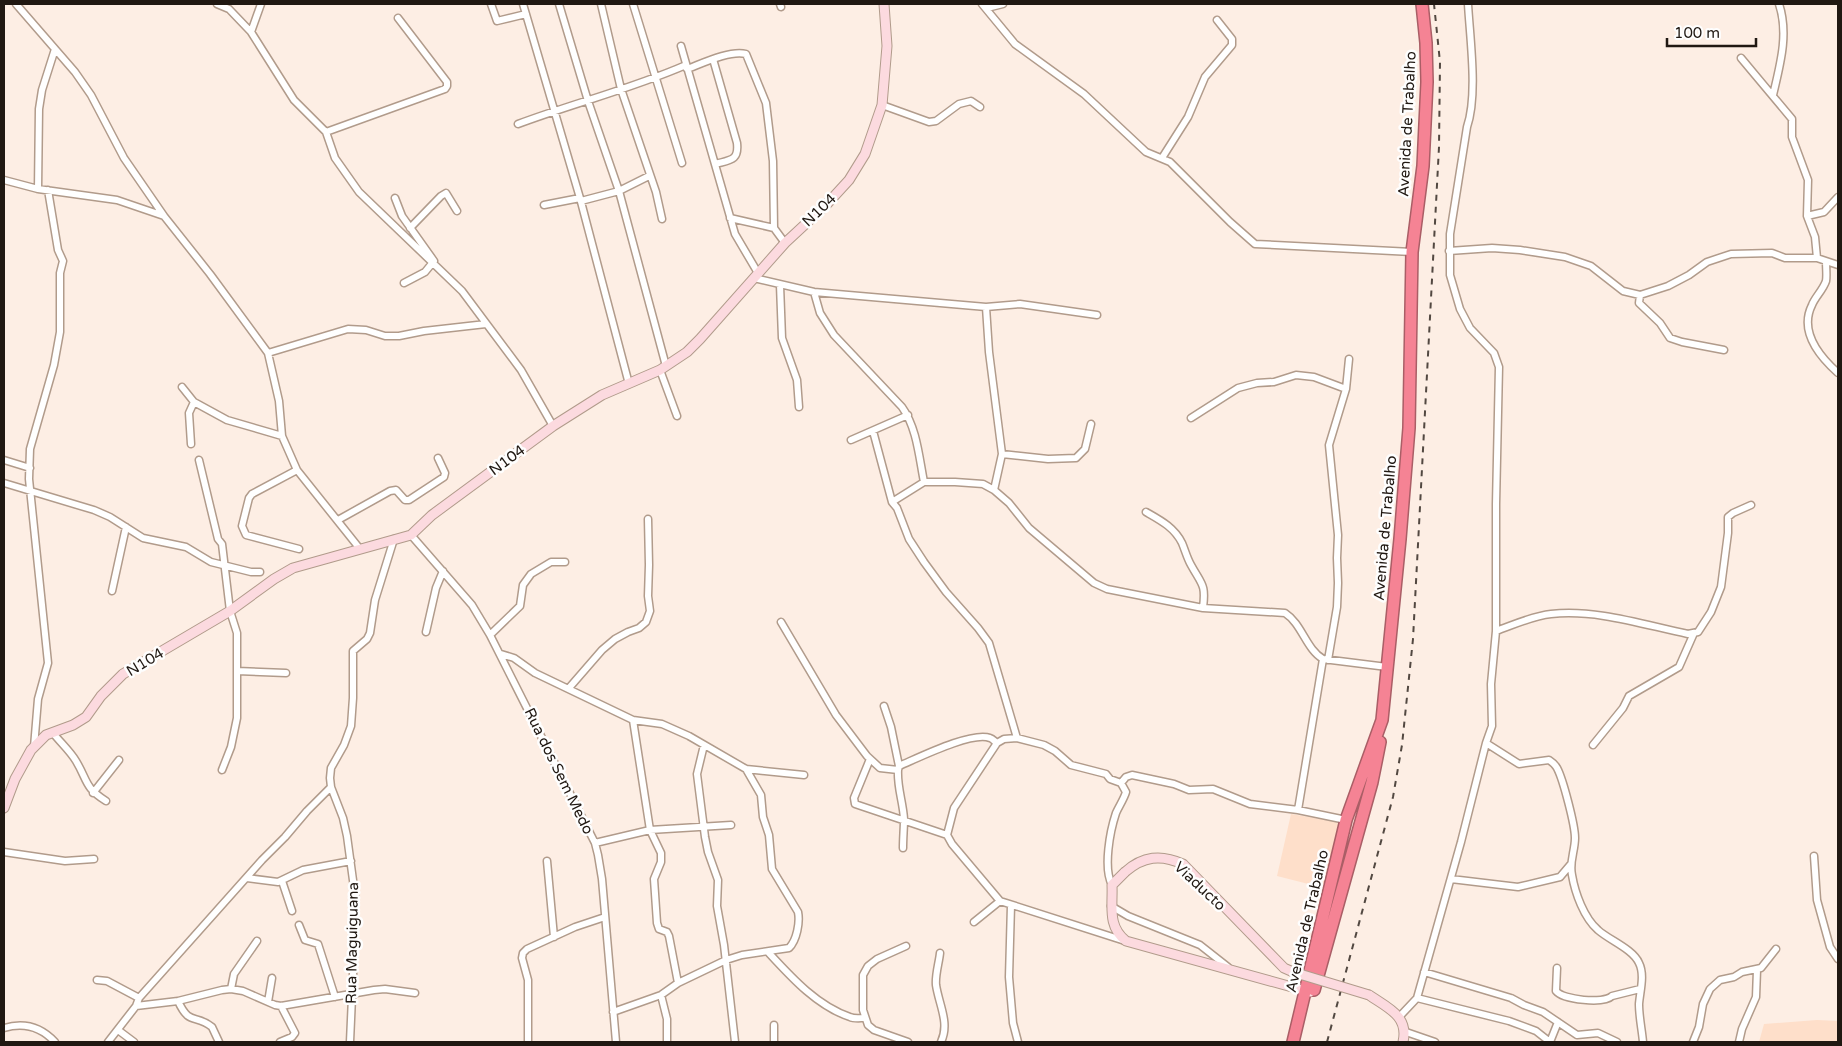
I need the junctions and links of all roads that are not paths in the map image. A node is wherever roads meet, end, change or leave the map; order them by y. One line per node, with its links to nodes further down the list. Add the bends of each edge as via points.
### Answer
1 (16, 4): 20 (street)
2 (217, 4): 18 (street, via 229,9)
3 (260, 4): 18 (street)
4 (491, 4): 15 (street, via 497,20)
5 (523, 4): 15 (street)
6 (559, 4): 27 (street)
7 (601, 4): 25 (street)
8 (633, 4): 24 (street)
9 (884, 4): 28 (street, N104 / N104, via 887,46)
10 (1003, 4): 14 (street)
11 (1422, 4): 54 (highway, Avenida de Trabalho, via 1426,43 1425,129)
12 (1468, 4): 53 (street, via 1473,92)
13 (1779, 4): 26 (street, via 1785,35)
14 (984, 6): 33 (street, via 1015,44 1084,94 1146,152)
15 (526, 14): 30 (street)
16 (398, 18): 32 (street, via 447,86)
17 (1218, 20): 33 (street, via 1232,39 1232,45 1206,78 1188,118)
18 (251, 32): 32 (street, via 294,100)
19 (681, 46): 23 (street)
20 (55, 50): 38 (street, via 39,109); 46 (street, via 91,95 124,158)
21 (1741, 58): 26 (street)
22 (713, 59): 23 (street); 35 (street, via 738,152 730,160); 51 (street, via 740,52 746,54 766,103)
23 (686, 67): 24 (street); 35 (street)
24 (655, 78): 25 (street); 34 (street)
25 (621, 89): 27 (street); 36 (street)
26 (1774, 95): 47 (street, via 1792,119 1792,138 1808,180)
27 (588, 101): 30 (street); 40 (street)
28 (882, 105): 29 (street, via 929,122 936,121 959,104 971,101); 52 (street, N104 / N104, via 865,154 849,180)
29 (980, 107)
30 (554, 110): 31 (street); 43 (street)
31 (518, 124)
32 (326, 132): 57 (street, via 335,158 358,192)
33 (1162, 158): 54 (street, via 1255,244)
34 (682, 163)
35 (714, 164): 48 (street)
36 (649, 176): 40 (street); 49 (street)
37 (4, 180): 38 (street)
38 (38, 188): 39 (street)
39 (48, 190): 46 (street, via 117,200); 90 (street, via 58,250 63,261 60,332 54,366 30,449)
40 (619, 190): 43 (street); 70 (street)
41 (1838, 197): 47 (street, via 1824,212)
42 (395, 198): 50 (street)
43 (580, 200): 44 (street); 72 (street)
44 (544, 205)
45 (457, 211): 50 (street, via 446,194)
46 (164, 216): 68 (street)
47 (1808, 216): 55 (street)
48 (730, 218): 51 (street); 59 (street)
49 (662, 219)
50 (410, 228): 57 (street, via 433,259)
51 (774, 228): 52 (street)
52 (785, 243): 59 (street, N104 / N104)
53 (1449, 251): 63 (street, via 1492,248 1565,257 1591,266 1622,291); 114 (street, via 1450,275 1460,308 1470,328 1494,353 1499,367)
54 (1412, 252): 120 (highway, Avenida de Trabalho, via 1409,428)
55 (1817, 258): 56 (street); 63 (street, via 1785,258 1772,253 1720,256 1668,286)
56 (1826, 262): 58 (street); 71 (street, via 1826,280 1812,303 1807,320 1818,353)
57 (433, 264): 60 (street); 66 (street, via 462,292)
58 (1838, 265)
59 (756, 276): 61 (street); 70 (street, N104 / N104, via 687,352)
60 (404, 283)
61 (780, 285): 62 (street); 76 (street, via 782,338 797,380)
62 (814, 292): 64 (street); 77 (street, via 820,313 834,335)
63 (1640, 295): 67 (street, via 1639,303 1670,338)
64 (986, 307): 65 (street, via 1020,304); 86 (street)
65 (1097, 315)
66 (486, 324): 68 (street, via 399,336 348,329); 81 (street, via 521,370)
67 (1724, 350)
68 (268, 353): 83 (street, via 279,401)
69 (1349, 359): 74 (street)
70 (663, 368): 72 (street, N104 / N104); 78 (street)
71 (1838, 373)
72 (629, 384): 81 (street, N104 / N104, via 602,395)
73 (182, 386): 75 (street)
74 (1346, 389): 79 (street, via 1314,377 1296,375 1238,388); 119 (street, via 1329,445 1338,536 1338,584 1337,607)
75 (194, 402): 83 (street, via 227,420); 85 (street, via 190,413)
76 (799, 407)
77 (908, 415): 82 (street); 92 (street)
78 (678, 416)
79 (1191, 418)
80 (1091, 424): 86 (street, via 1086,449 1076,458 1048,459)
81 (553, 426): 102 (street, N104 / N104, via 432,515)
82 (873, 431): 84 (street); 96 (street)
83 (282, 436): 91 (street)
84 (851, 440)
85 (191, 444)
86 (1002, 454): 94 (street)
87 (438, 458): 100 (street, via 444,477 409,500 404,500 396,490 390,491)
88 (4, 460): 90 (street)
89 (199, 460): 107 (street)
90 (30, 468): 95 (street)
91 (297, 470): 100 (street); 104 (street, via 252,494 242,526 246,535)
92 (924, 482): 94 (street, via 983,484); 96 (street)
93 (4, 483): 95 (street)
94 (994, 490): 111 (street, via 1029,528 1094,583 1123,593)
95 (31, 492): 101 (street, via 94,510); 133 (street, via 48,663 38,699)
96 (892, 502): 128 (street, via 908,539 946,592 989,643)
97 (1751, 505): 116 (street, via 1728,517 1721,587 1711,612)
98 (1146, 512): 111 (street, via 1166,524 1182,543 1205,590)
99 (648, 519): 123 (street, via 650,611 646,622 602,650)
100 (338, 520): 105 (street)
101 (126, 527): 107 (street, via 143,538 186,547 211,562); 110 (street)
102 (411, 535): 103 (street, N104 / N104); 108 (street, Rua dos Sem Medo)
103 (394, 539): 105 (street, N104 / N104); 141 (street, via 375,600 370,633 353,652 350,726 344,746 331,768)
104 (299, 549)
105 (360, 549): 112 (street, N104 / N104, via 293,568)
106 (565, 562): 117 (street, via 551,562 531,574 523,585 520,606)
107 (226, 565): 109 (street); 112 (street)
108 (443, 571): 115 (street); 117 (street, Rua dos Sem Medo, via 472,606)
109 (260, 572)
110 (112, 591)
111 (1203, 608): 119 (street, via 1285,613 1317,655)
112 (230, 611): 121 (street, via 237,633); 127 (street, N104 / N104, via 123,674 86,717)
113 (780, 622): 134 (street, via 836,714)
114 (1496, 631): 116 (street, via 1543,615 1563,613 1589,614); 129 (street, via 1491,684 1492,726)
115 (426, 632)
116 (1694, 633): 132 (street, via 1679,667 1629,696)
117 (490, 635): 118 (street, Rua dos Sem Medo)
118 (502, 654): 123 (street); 152 (street, Rua dos Sem Medo)
119 (1325, 659): 120 (street); 145 (street)
120 (1387, 666): 126 (highway, Avenida de Trabalho)
121 (237, 670): 122 (street); 137 (street, via 238,718)
122 (286, 673)
123 (569, 688): 125 (street)
124 (884, 706): 136 (street)
125 (633, 720): 131 (street, via 662,724); 150 (street)
126 (1382, 720): 147 (highway, Avenida de Trabalho); 189 (highway, Avenida de Trabalho, via 1372,782)
127 (53, 733): 133 (street, N104 / N104, via 46,735); 142 (street, via 76,761)
128 (1017, 738): 130 (street); 140 (street, via 1044,745 1071,766 1106,774)
129 (1486, 742): 159 (street, via 1519,764 1549,760 1557,768 1575,828); 161 (street)
130 (996, 743): 136 (street, via 990,738 971,738); 151 (street, via 954,808)
131 (704, 745): 138 (street); 149 (street, via 697,774)
132 (1592, 745)
133 (34, 747): 144 (street, N104 / N104, via 15,779)
134 (870, 759): 136 (street, via 880,768); 146 (street, via 854,798 855,804)
135 (120, 760): 142 (street)
136 (899, 768): 146 (street, via 897,784)
137 (222, 770)
138 (746, 770): 139 (street); 176 (street, via 761,795 772,869 800,919 793,944 789,948)
139 (804, 776)
140 (1121, 783): 145 (street, via 1132,776 1189,790 1213,789 1250,804); 163 (street, via 1126,793 1110,836 1108,875)
141 (331, 787): 157 (street, Rua Maguiguana, via 344,824); 160 (street)
142 (93, 793): 143 (street)
143 (106, 801)
144 (4, 808)
145 (1298, 810): 147 (street)
146 (904, 819): 151 (street); 153 (street)
147 (1346, 820): 189 (highway, Avenida de Trabalho)
148 (731, 825): 149 (street)
149 (704, 827): 150 (street); 179 (street, via 708,852 718,880 717,906)
150 (650, 830): 152 (street); 186 (street, via 661,853 654,879 657,923 659,929 669,936)
151 (947, 835): 164 (street)
152 (595, 843): 168 (street, Rua dos Sem Medo)
153 (903, 848)
154 (4, 852): 156 (street, via 65,861)
155 (1814, 856): 178 (street, via 1817,900 1830,948)
156 (94, 859)
157 (351, 861): 162 (street, via 302,870); 190 (street, Rua Maguiguana, via 355,895)
158 (547, 861): 171 (street)
159 (1570, 864): 161 (street, via 1560,877 1518,887); 187 (street, via 1576,889 1589,918 1597,929 1638,961 1642,972)
160 (247, 878): 162 (street); 194 (street)
161 (1451, 879): 183 (street)
162 (282, 881): 167 (street)
163 (1112, 885): 166 (street); 201 (street, Viaducto, bridge, via 1140,861 1160,857 1172,859 1182,864 1284,968 1369,996)
164 (1000, 901): 165 (street); 169 (street)
165 (1012, 905): 173 (street); 221 (street, via 1009,977)
166 (1111, 906): 173 (street, via 1115,929); 181 (street, via 1200,945)
167 (292, 911)
168 (605, 917): 171 (street); 200 (street, Rua dos Sem Medo)
169 (974, 922)
170 (299, 925): 193 (street, via 306,940 318,944)
171 (554, 937): 214 (street, via 527,948 523,953 528,980)
172 (257, 940): 188 (street, via 234,974)
173 (1126, 941): 181 (street)
174 (906, 946): 202 (street, via 868,966 863,975)
175 (1776, 949): 182 (street)
176 (768, 952): 179 (street); 202 (street, via 795,981 827,1006 851,1018)
177 (940, 953): 220 (street, via 936,983 946,1024)
178 (1838, 959)
179 (726, 960): 186 (street); 217 (street)
180 (1557, 968): 187 (street, via 1556,991 1564,996 1609,1000 1612,996)
181 (1230, 970): 189 (street)
182 (1757, 970): 229 (street, via 1720,980 1710,989); 230 (street, via 1756,997)
183 (1424, 972): 195 (street); 203 (street, via 1511,998)
184 (272, 978): 197 (street)
185 (97, 980): 194 (street, via 107,981)
186 (678, 982): 192 (street)
187 (1640, 988): 228 (street)
188 (231, 989): 196 (street); 197 (street)
189 (1310, 992): 222 (highway, Avenida de Trabalho); 223 (highway, Avenida de Trabalho)
190 (351, 993): 191 (street, via 385,989); 193 (street); 213 (street, Rua Maguiguana)
191 (415, 993)
192 (661, 995): 200 (street); 216 (street, via 667,1019)
193 (335, 997): 199 (street)
194 (139, 998): 198 (street)
195 (1417, 998): 201 (street); 226 (street, via 1509,1022 1536,1031)
196 (178, 1001): 198 (street); 211 (street, via 189,1018 212,1027)
197 (268, 1002): 199 (street)
198 (136, 1006): 206 (street)
199 (281, 1006): 212 (street, via 295,1033)
200 (613, 1012): 215 (street, Rua dos Sem Medo)
201 (1400, 1016): 207 (street)
202 (865, 1018): 219 (street, via 874,1030)
203 (1558, 1022): 226 (street); 227 (street, via 1577,1034 1598,1033)
204 (774, 1025): 218 (street)
205 (4, 1028): 208 (street, via 15,1025 34,1027)
206 (118, 1030): 209 (street); 210 (street)
207 (1406, 1032): 224 (street); 225 (street)
208 (55, 1042)
209 (108, 1042)
210 (134, 1042)
211 (218, 1042)
212 (280, 1042)
213 (350, 1042)
214 (528, 1042)
215 (616, 1042)
216 (667, 1042)
217 (735, 1042)
218 (774, 1042)
219 (908, 1042)
220 (941, 1042)
221 (1018, 1042)
222 (1293, 1042)
223 (1300, 1042)
224 (1403, 1042)
225 (1436, 1042)
226 (1550, 1042)
227 (1617, 1042)
228 (1643, 1042)
229 (1693, 1042)
230 (1739, 1042)

